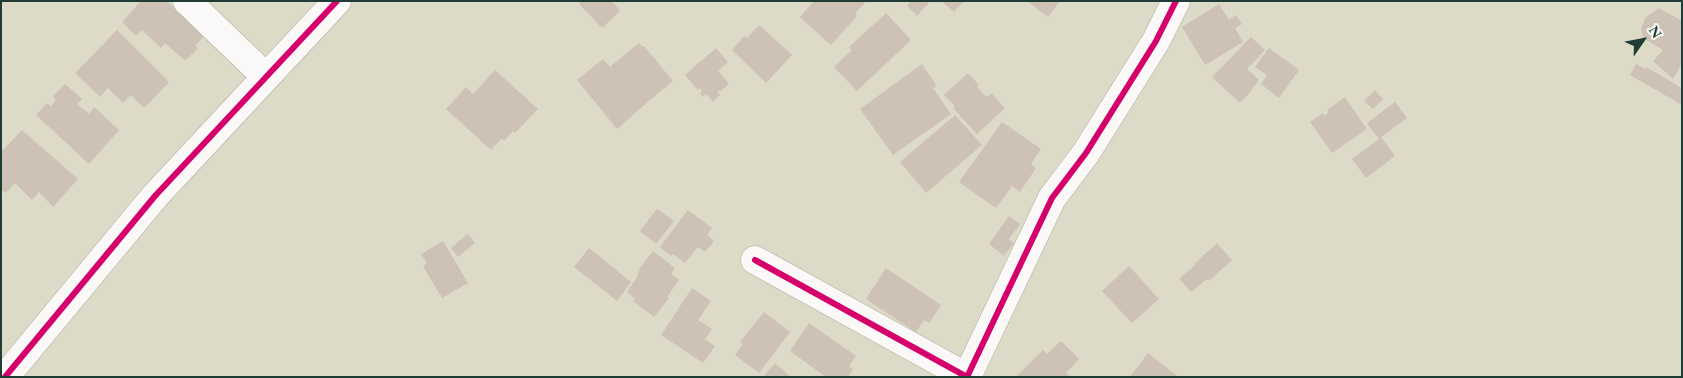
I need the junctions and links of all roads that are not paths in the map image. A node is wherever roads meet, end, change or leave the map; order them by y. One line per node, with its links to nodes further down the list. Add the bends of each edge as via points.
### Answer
1 (187, 1): 4 (street)
2 (337, 1): 4 (street)
3 (1176, 1): 7 (street, via 1156,42 1086,153 1052,198)
4 (266, 77): 6 (street, via 155,196)
5 (755, 260): 7 (street)
6 (5, 377)
7 (967, 377)

